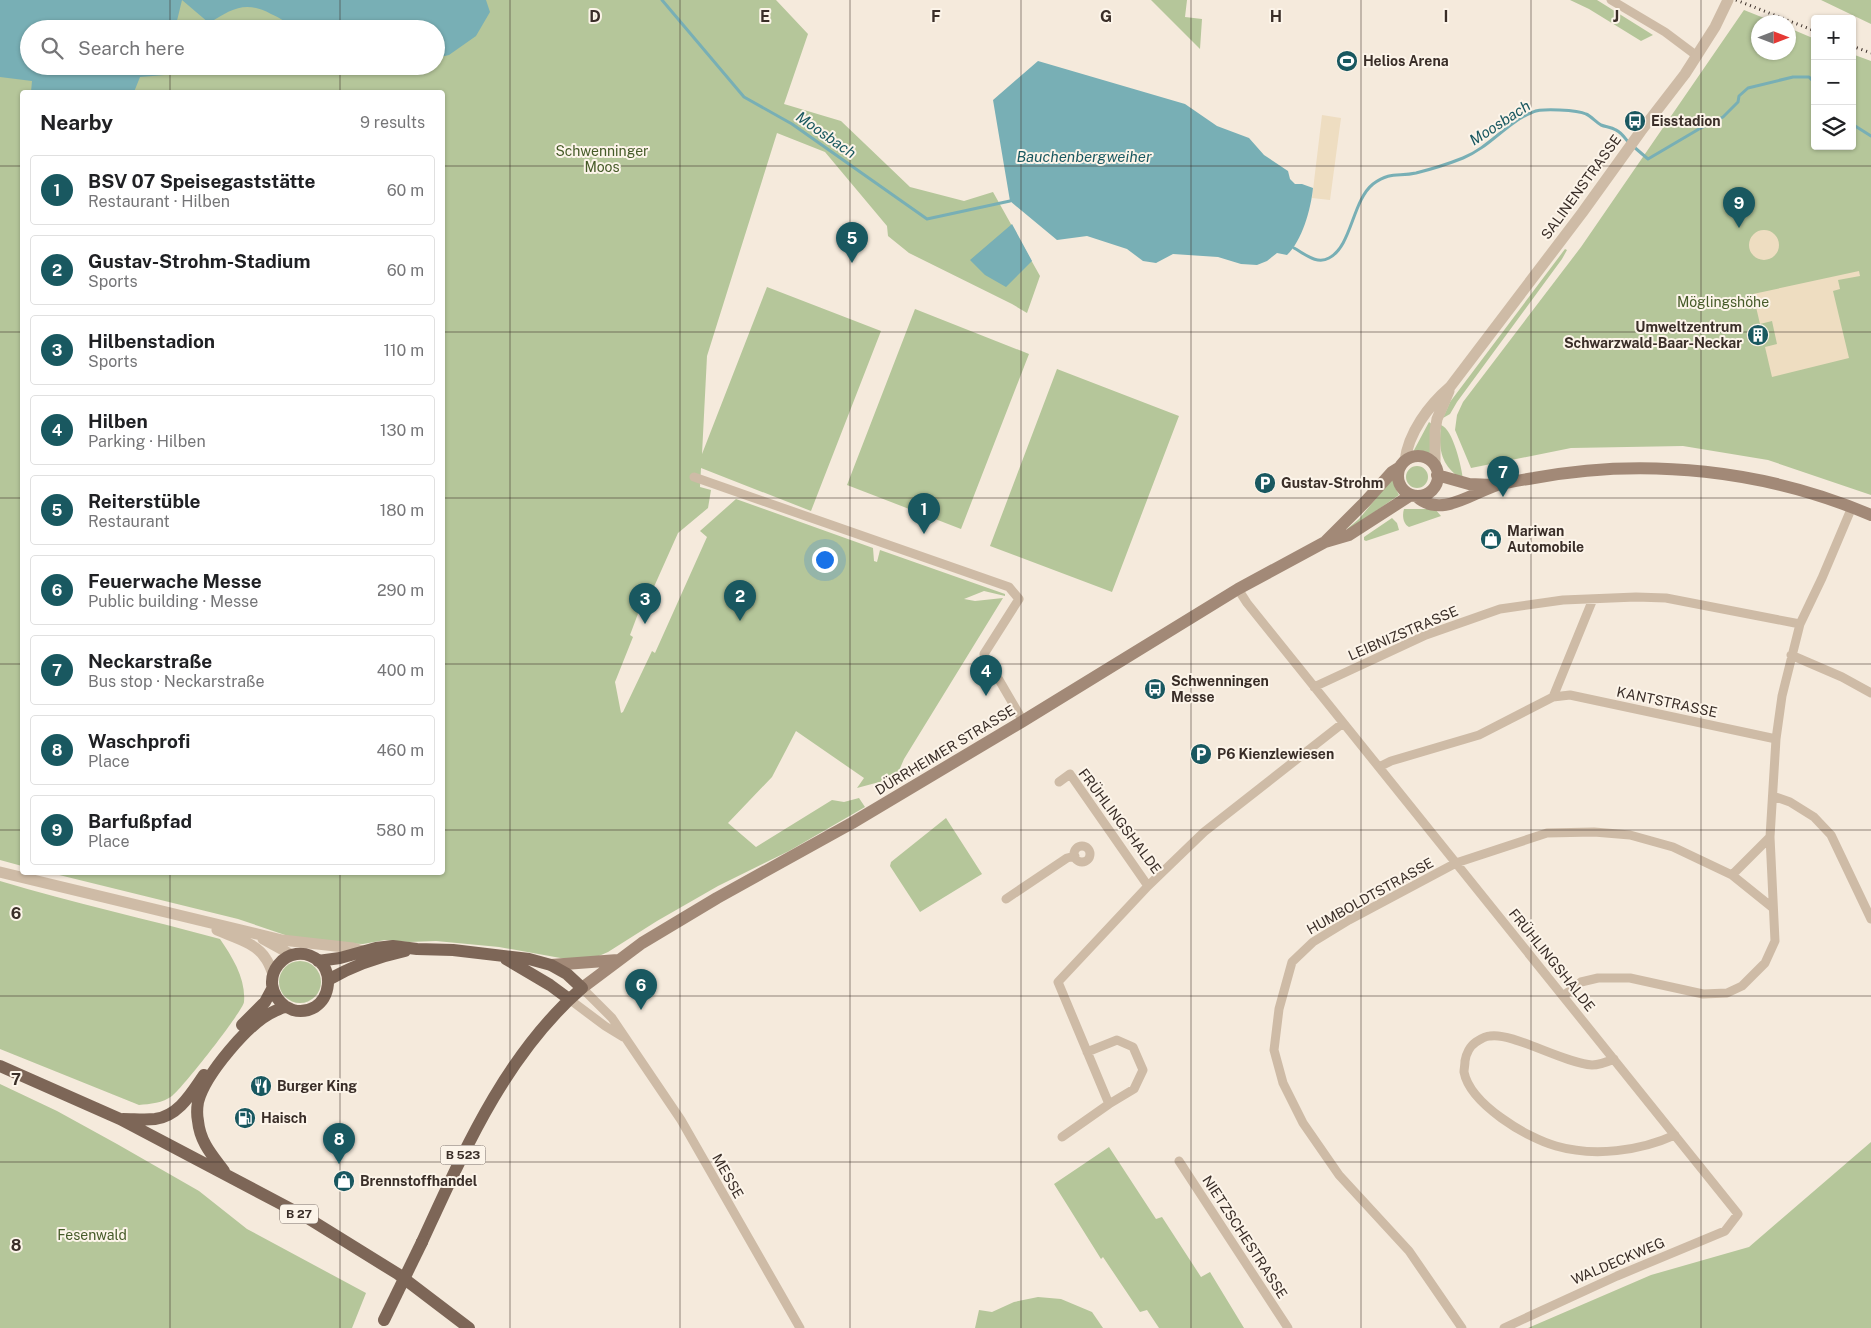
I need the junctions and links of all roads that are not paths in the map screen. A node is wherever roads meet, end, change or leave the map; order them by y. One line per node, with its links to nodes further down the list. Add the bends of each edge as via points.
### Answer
1 (1611, 0): 3 (street, via 1665,32)
2 (1728, 0): 3 (street, SALINENSTRASSE)
3 (1697, 56): 4 (street, SALINENSTRASSE)
4 (1450, 387): 5 (street, SALINENSTRASSE, via 1414,430); 6 (street, SALINENSTRASSE, via 1434,430)
5 (1402, 464): 6 (main road, via 1414,457 1422,457 1430,461); 9 (main road, via 1399,482 1403,489); 12 (main road, DÜRRHEIMER STRASSE)
6 (1436, 471): 8 (main road, via 1469,484); 9 (main road, via 1435,486 1425,495)
7 (694, 477): 20 (street, via 1009,587 1019,599 984,654)
8 (1496, 486): 9 (main road, via 1466,500 1442,504 1430,505); 10 (main road, via 1559,473 1672,468 1758,480)
9 (1414, 495): 12 (main road, DÜRRHEIMER STRASSE, via 1349,535)
10 (1852, 507): 11 (main road); 15 (street)
11 (1871, 515)
12 (1325, 542): 13 (main road, DÜRRHEIMER STRASSE)
13 (1238, 589): 17 (street, FRÜHLINGSHALDE); 20 (main road, DÜRRHEIMER STRASSE)
14 (1593, 599): 15 (street, LEIBNIZSTRASSE, via 1666,598); 17 (street, LEIBNIZSTRASSE, via 1500,609 1426,635); 19 (street)
15 (1800, 624): 16 (street)
16 (1791, 655): 18 (street); 22 (street)
17 (1314, 687): 21 (street, FRÜHLINGSHALDE)
18 (1871, 693)
19 (1553, 697): 22 (street, KANTSTRASSE, via 1570,695); 23 (street, KANTSTRASSE, via 1479,735)
20 (1023, 721): 41 (main road, DÜRRHEIMER STRASSE, via 852,823 717,898)
21 (1343, 723): 23 (street, FRÜHLINGSHALDE); 31 (street, FRÜHLINGSHALDE, via 1204,832)
22 (1776, 739): 25 (street)
23 (1378, 767): 28 (street, FRÜHLINGSHALDE)
24 (1059, 782): 31 (street, FRÜHLINGSHALDE, via 1070,774)
25 (1773, 796): 26 (street); 35 (street, via 1814,816 1831,836)
26 (1770, 837): 30 (street); 33 (street)
27 (1075, 856): 32 (street)
28 (1456, 864): 30 (street, HUMBOLDTSTRASSE, via 1547,833 1594,832 1630,836 1673,847); 48 (street, FRÜHLINGSHALDE); 66 (street, HUMBOLDTSTRASSE, via 1313,942 1292,962 1279,1008 1274,1050 1283,1083 1303,1123 1339,1175 1409,1251)
29 (0, 872): 34 (street)
30 (1732, 875): 33 (street, HUMBOLDTSTRASSE)
31 (1148, 886): 52 (street, via 1058,982)
32 (1006, 899)
33 (1774, 908): 48 (street, via 1775,941 1765,963 1742,986 1727,993 1703,994 1630,978 1598,978 1581,982)
34 (188, 917): 36 (street); 44 (street, via 253,946 261,952)
35 (1871, 919)
36 (254, 934): 38 (street); 39 (street)
37 (417, 949): 38 (main road, via 393,946); 40 (main road); 45 (main road, via 373,960)
38 (363, 952): 42 (main road)
39 (292, 955): 42 (main road, via 310,956); 44 (main road, via 284,959)
40 (501, 956): 43 (main road); 49 (main road)
41 (618, 960): 43 (main road); 46 (main road, DÜRRHEIMER STRASSE)
42 (318, 961): 45 (main road)
43 (551, 965): 46 (main road)
44 (273, 974): 47 (main road)
45 (328, 980): 50 (main road, via 325,995 314,1007 299,1011)
46 (582, 988): 49 (main road, B 523); 51 (street, MESSE, via 612,1018)
47 (272, 989): 50 (main road); 56 (main road, via 265,1002 221,1049 184,1103 157,1119)
48 (1563, 996): 53 (street, FRÜHLINGSHALDE)
49 (569, 999): 51 (street, MESSE); 62 (main road, B 523, bridge, via 510,1071 479,1122)
50 (286, 1007): 60 (main road, via 263,1016 244,1033 220,1063 198,1102 201,1140)
51 (627, 1040): 64 (street, MESSE, via 681,1120)
52 (1087, 1052): 55 (street); 55 (street, via 1118,1040 1133,1047 1143,1070 1134,1090)
53 (1614, 1059): 57 (street, FRÜHLINGSHALDE); 57 (street, via 1593,1065 1562,1058 1510,1038 1490,1036 1475,1042 1466,1055 1464,1072 1470,1087 1493,1112 1525,1133 1556,1146 1614,1151 1658,1143)
54 (0, 1066): 56 (main road, B 27)
55 (1109, 1104): 58 (street)
56 (120, 1119): 60 (main road, B 27)
57 (1675, 1135): 61 (street, FRÜHLINGSHALDE)
58 (1062, 1137)
59 (1179, 1161): 65 (street, NIETZSCHESTRASSE)
60 (227, 1175): 63 (main road, B 27, via 370,1255)
61 (1738, 1214): 67 (street, WALDECKWEG, via 1725,1231)
62 (382, 1324)
63 (470, 1328)
64 (800, 1328)
65 (1288, 1328)
66 (1462, 1328)
67 (1504, 1328)

